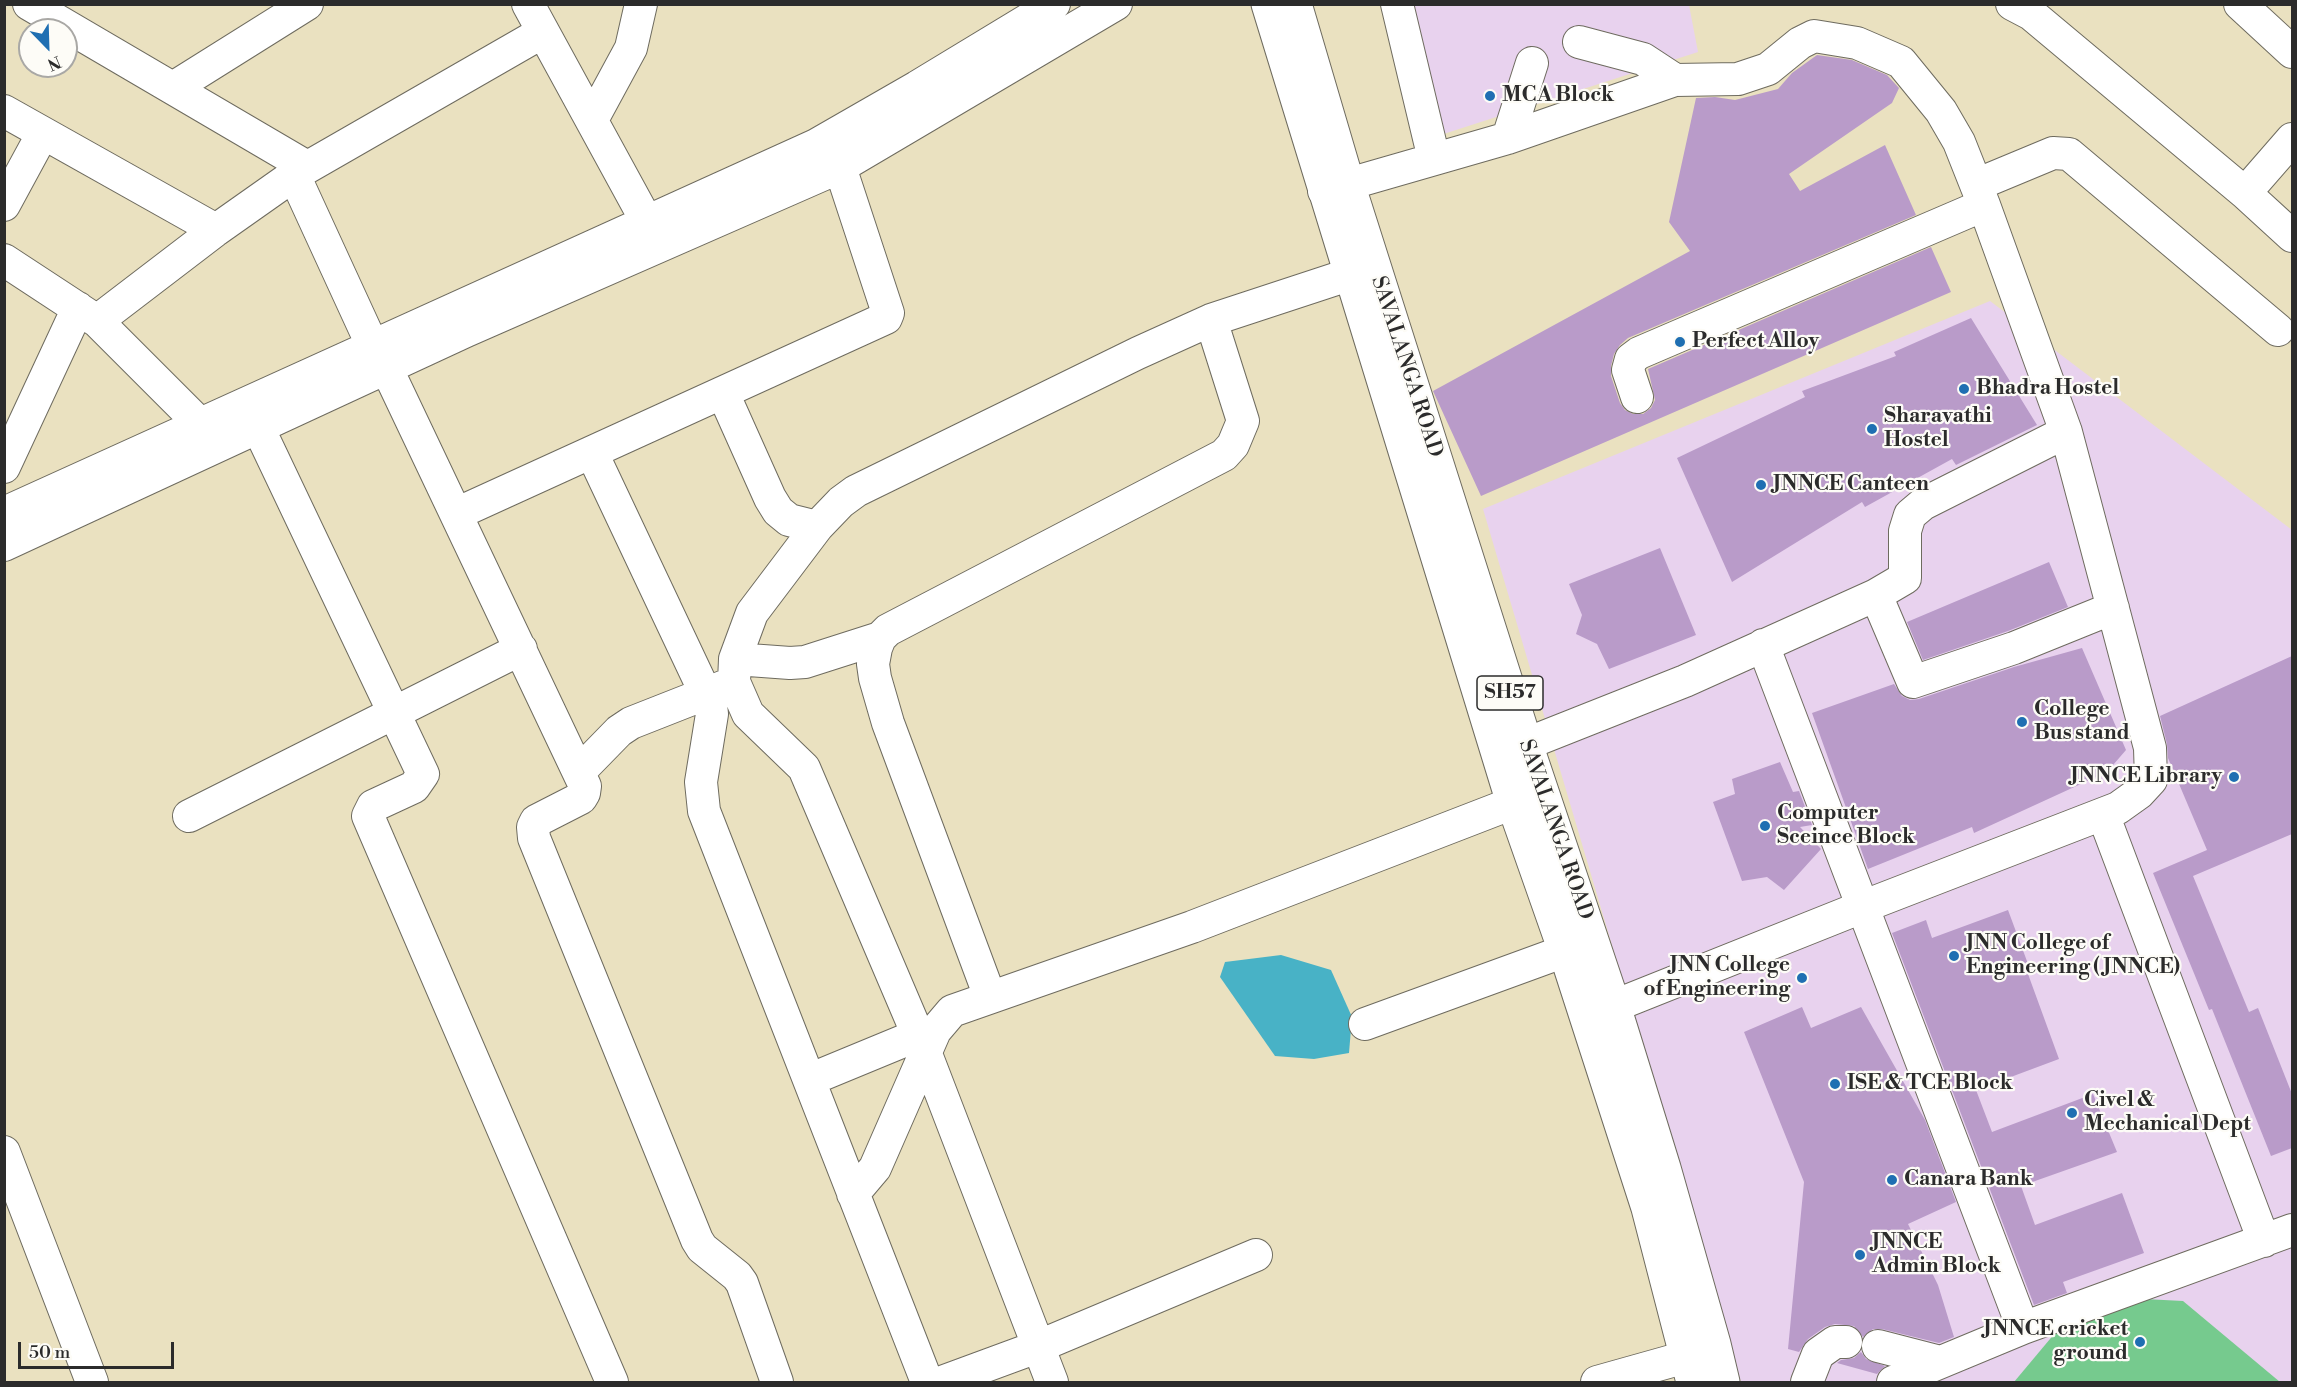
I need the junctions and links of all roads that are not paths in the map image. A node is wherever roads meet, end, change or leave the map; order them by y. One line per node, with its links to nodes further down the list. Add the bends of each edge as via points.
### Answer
1 (29, 4): 17 (street)
2 (307, 4): 17 (street)
3 (528, 4): 12 (street)
4 (641, 4): 19 (street, via 631,48)
5 (1054, 4): 30 (street, via 816,145)
6 (1116, 4): 24 (street)
7 (1268, 4): 26 (main road, SAVALANGA ROAD / SH57)
8 (1295, 4): 26 (main road, SAVALANGA ROAD / SH57)
9 (1397, 4): 23 (street)
10 (2013, 4): 27 (street, via 2031,14)
11 (2240, 4): 14 (street)
12 (543, 32): 19 (street); 25 (street)
13 (1579, 42): 16 (street, via 1643,59)
14 (2292, 52)
15 (1532, 63): 21 (street)
16 (1675, 80): 21 (street); 28 (street, via 1737,79 1767,69 1814,36 1857,43 1901,62 1941,111 1959,142)
17 (172, 88): 25 (street)
18 (4, 111): 20 (street)
19 (592, 120): 30 (street)
20 (43, 133): 29 (street); 31 (street)
21 (1508, 138): 23 (street)
22 (2292, 139): 27 (street)
23 (1434, 159): 26 (street)
24 (840, 167): 38 (street); 39 (street, via 888,314 886,318)
25 (301, 171): 31 (street); 38 (street)
26 (1336, 187): 34 (main road, SAVALANGA ROAD / SH57); 58 (main road, SAVALANGA ROAD / SH57)
27 (2245, 193): 32 (street)
28 (1980, 195): 37 (street, via 2053,153 2069,154); 40 (street, via 1639,353 1631,359 1628,370); 43 (street)
29 (4, 205)
30 (647, 222): 38 (street)
31 (216, 230): 35 (street)
32 (2292, 236)
33 (4, 260): 35 (street)
34 (1351, 274): 36 (street); 60 (main road, SAVALANGA ROAD / SH57)
35 (88, 315): 41 (street); 45 (street)
36 (1211, 320): 48 (street, via 856,491); 52 (street, via 1243,421 1224,455 888,630)
37 (2278, 330)
38 (379, 357): 41 (street); 42 (street); 47 (street)
39 (723, 393): 44 (street); 48 (street, via 778,511 789,520)
40 (1637, 397)
41 (201, 424): 46 (street)
42 (258, 427): 49 (street); 57 (street)
43 (2066, 432): 50 (street, via 1923,504 1910,515 1905,531 1905,578); 51 (street)
44 (592, 453): 47 (street); 56 (street)
45 (4, 467)
46 (4, 513)
47 (456, 514): 54 (street)
48 (817, 527): 55 (street, via 752,613)
49 (4, 545)
50 (1876, 595): 51 (street, via 1913,682 2014,648); 53 (street)
51 (2113, 608): 61 (street, via 2150,748 2151,780 2118,808)
52 (880, 638): 55 (street, via 805,662); 65 (street, via 873,664 888,723)
53 (1763, 645): 58 (street, via 1685,681); 63 (street)
54 (521, 650): 57 (street); 59 (street)
55 (734, 671): 56 (street); 68 (street, via 748,714 804,768)
56 (706, 695): 59 (street, via 631,723); 69 (street, via 712,714 701,782 704,811)
57 (393, 714): 62 (street); 81 (street, via 423,774 414,786 373,806 368,816)
58 (1526, 744): 66 (main road, SAVALANGA ROAD / SH57)
59 (579, 772): 82 (street, via 585,786 581,798 536,820 534,838 697,1240 742,1283)
60 (1513, 803): 64 (main road, SAVALANGA ROAD / SH57); 65 (street, via 1192,927)
61 (2103, 814): 63 (street); 72 (street)
62 (189, 816)
63 (1862, 907): 66 (street); 74 (street)
64 (1565, 951): 66 (main road, SAVALANGA ROAD / SH57); 67 (street)
65 (990, 997): 68 (street, via 952,1011)
66 (1600, 1010): 79 (main road, SAVALANGA ROAD / SH57); 87 (main road, SAVALANGA ROAD / SH57, via 1664,1168)
67 (1365, 1024)
68 (922, 1045): 69 (street); 71 (street, via 875,1168); 77 (street)
69 (809, 1080): 71 (street)
70 (4, 1152): 80 (street)
71 (853, 1194): 83 (street)
72 (2284, 1238): 74 (street)
73 (1256, 1256): 77 (street)
74 (2023, 1328): 78 (street)
75 (1846, 1342): 88 (street, via 1835,1342 1818,1354)
76 (1878, 1346): 78 (street)
77 (1036, 1347): 84 (street); 85 (street)
78 (1940, 1362): 89 (street)
79 (1689, 1370): 86 (street)
80 (92, 1383)
81 (612, 1383)
82 (777, 1383)
83 (927, 1383)
84 (942, 1383)
85 (1052, 1383)
86 (1597, 1383)
87 (1723, 1383)
88 (1807, 1383)
89 (1893, 1383)

